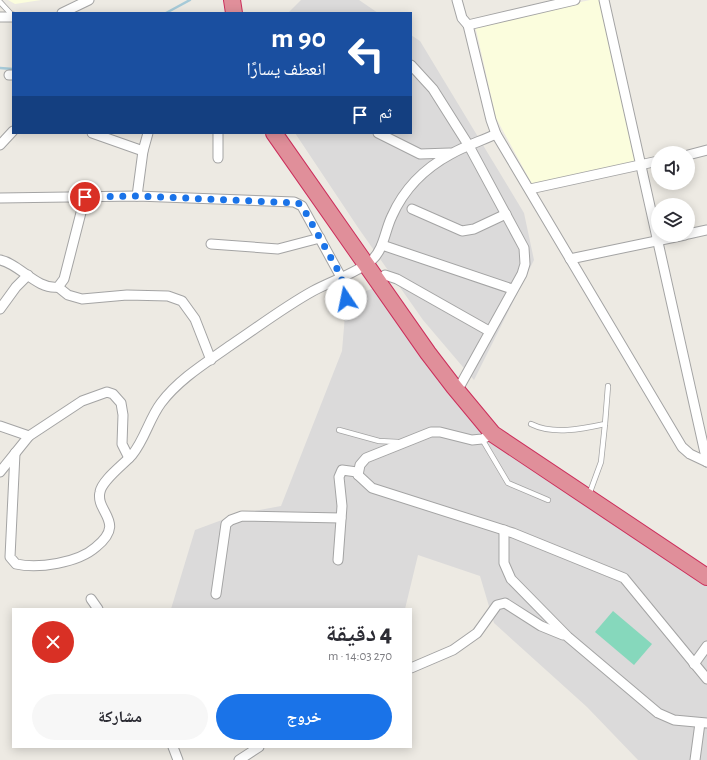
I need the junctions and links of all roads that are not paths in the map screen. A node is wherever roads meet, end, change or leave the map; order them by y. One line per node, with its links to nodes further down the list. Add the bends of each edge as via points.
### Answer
1 (89, 0): 8 (street)
2 (223, 0): 9 (highway)
3 (232, 0): 10 (highway)
4 (457, 0): 14 (street, via 462,18)
5 (575, 0): 14 (street)
6 (604, 0): 32 (street)
7 (0, 2): 11 (lane)
8 (64, 12)
9 (225, 12)
10 (234, 12)
11 (12, 15)
12 (12, 16): 13 (street)
13 (0, 18)
14 (468, 25): 23 (street, via 490,120)
15 (412, 66): 25 (street, via 432,89)
16 (12, 132): 24 (street)
17 (95, 134): 27 (street)
18 (148, 134): 27 (street)
19 (218, 134): 30 (street)
20 (275, 134): 49 (highway)
21 (285, 134): 49 (highway)
22 (380, 134): 28 (street, via 420,154)
23 (496, 134): 25 (street); 33 (street)
24 (0, 145)
25 (469, 146): 28 (street); 39 (street)
26 (707, 150): 29 (street)
27 (143, 151): 34 (street)
28 (452, 153): 46 (street, via 421,174 409,187 392,216)
29 (695, 153)
30 (218, 158)
31 (651, 163): 32 (street)
32 (641, 165): 33 (street); 38 (street)
33 (530, 189): 47 (street)
34 (137, 196): 35 (street); 42 (street, via 294,202 302,206)
35 (85, 197): 36 (street); 53 (street, via 64,279)
36 (0, 198)
37 (412, 209): 39 (street, via 462,231 474,229)
38 (651, 210)
39 (506, 214): 54 (street, via 524,248 525,264)
40 (707, 230): 41 (street)
41 (695, 233)
42 (320, 238): 45 (street, via 278,249); 52 (street)
43 (653, 242): 47 (street)
44 (658, 242): 70 (street)
45 (211, 244)
46 (382, 245): 49 (street); 54 (street)
47 (570, 259): 70 (street, via 682,447)
48 (0, 260): 50 (street, via 11,262)
49 (370, 262): 51 (highway); 52 (street); 66 (highway, via 428,353)
50 (28, 275): 53 (street, via 42,284); 55 (street)
51 (385, 275): 57 (street, via 397,279); 59 (highway)
52 (341, 276): 56 (lane, via 346,299); 58 (street, via 288,305)
53 (58, 287): 58 (street, via 68,295 82,299 127,294 168,296 182,300 195,319)
54 (512, 289): 57 (street)
55 (0, 309)
56 (344, 316)
57 (489, 331): 59 (street)
58 (211, 360): 69 (street, via 171,392 160,405 141,443)
59 (461, 384): 73 (highway, via 502,428)
60 (608, 386): 62 (lane)
61 (531, 424): 62 (lane, via 541,429 556,430)
62 (605, 424): 73 (lane, via 601,462)
63 (0, 426): 65 (street)
64 (339, 430): 67 (lane, via 380,441)
65 (29, 436): 68 (street); 69 (street, via 82,401 107,392 113,394 121,403 122,444)
66 (487, 436): 67 (street, via 472,440 431,432); 74 (lane, via 508,483); 79 (highway)
67 (405, 442): 72 (street, via 366,458 360,465)
68 (15, 454): 69 (street, via 10,557 16,564 25,566 76,558 96,547 109,529 110,520 99,499 102,486); 71 (street)
69 (129, 458)
70 (707, 462)
71 (0, 472)
72 (358, 475): 75 (street, via 353,470 342,470); 76 (street, via 372,488)
73 (590, 492): 78 (highway)
74 (548, 500)
75 (341, 518): 77 (street); 80 (street, via 258,515 231,520 226,524)
76 (504, 530): 83 (street, via 504,563 511,579); 85 (street, via 624,578)
77 (338, 560)
78 (707, 570)
79 (707, 577)
80 (216, 594)
81 (90, 599): 82 (street)
82 (97, 608)
83 (568, 637): 86 (street, via 541,626 505,603 497,604 477,633 453,650); 88 (street, via 658,714 674,720)
84 (707, 646): 85 (street)
85 (694, 664): 87 (street)
86 (412, 668)
87 (707, 679)
88 (704, 723): 93 (street)
89 (173, 748): 91 (street)
90 (257, 748): 92 (street)
91 (178, 760)
92 (239, 760)
93 (695, 760)

